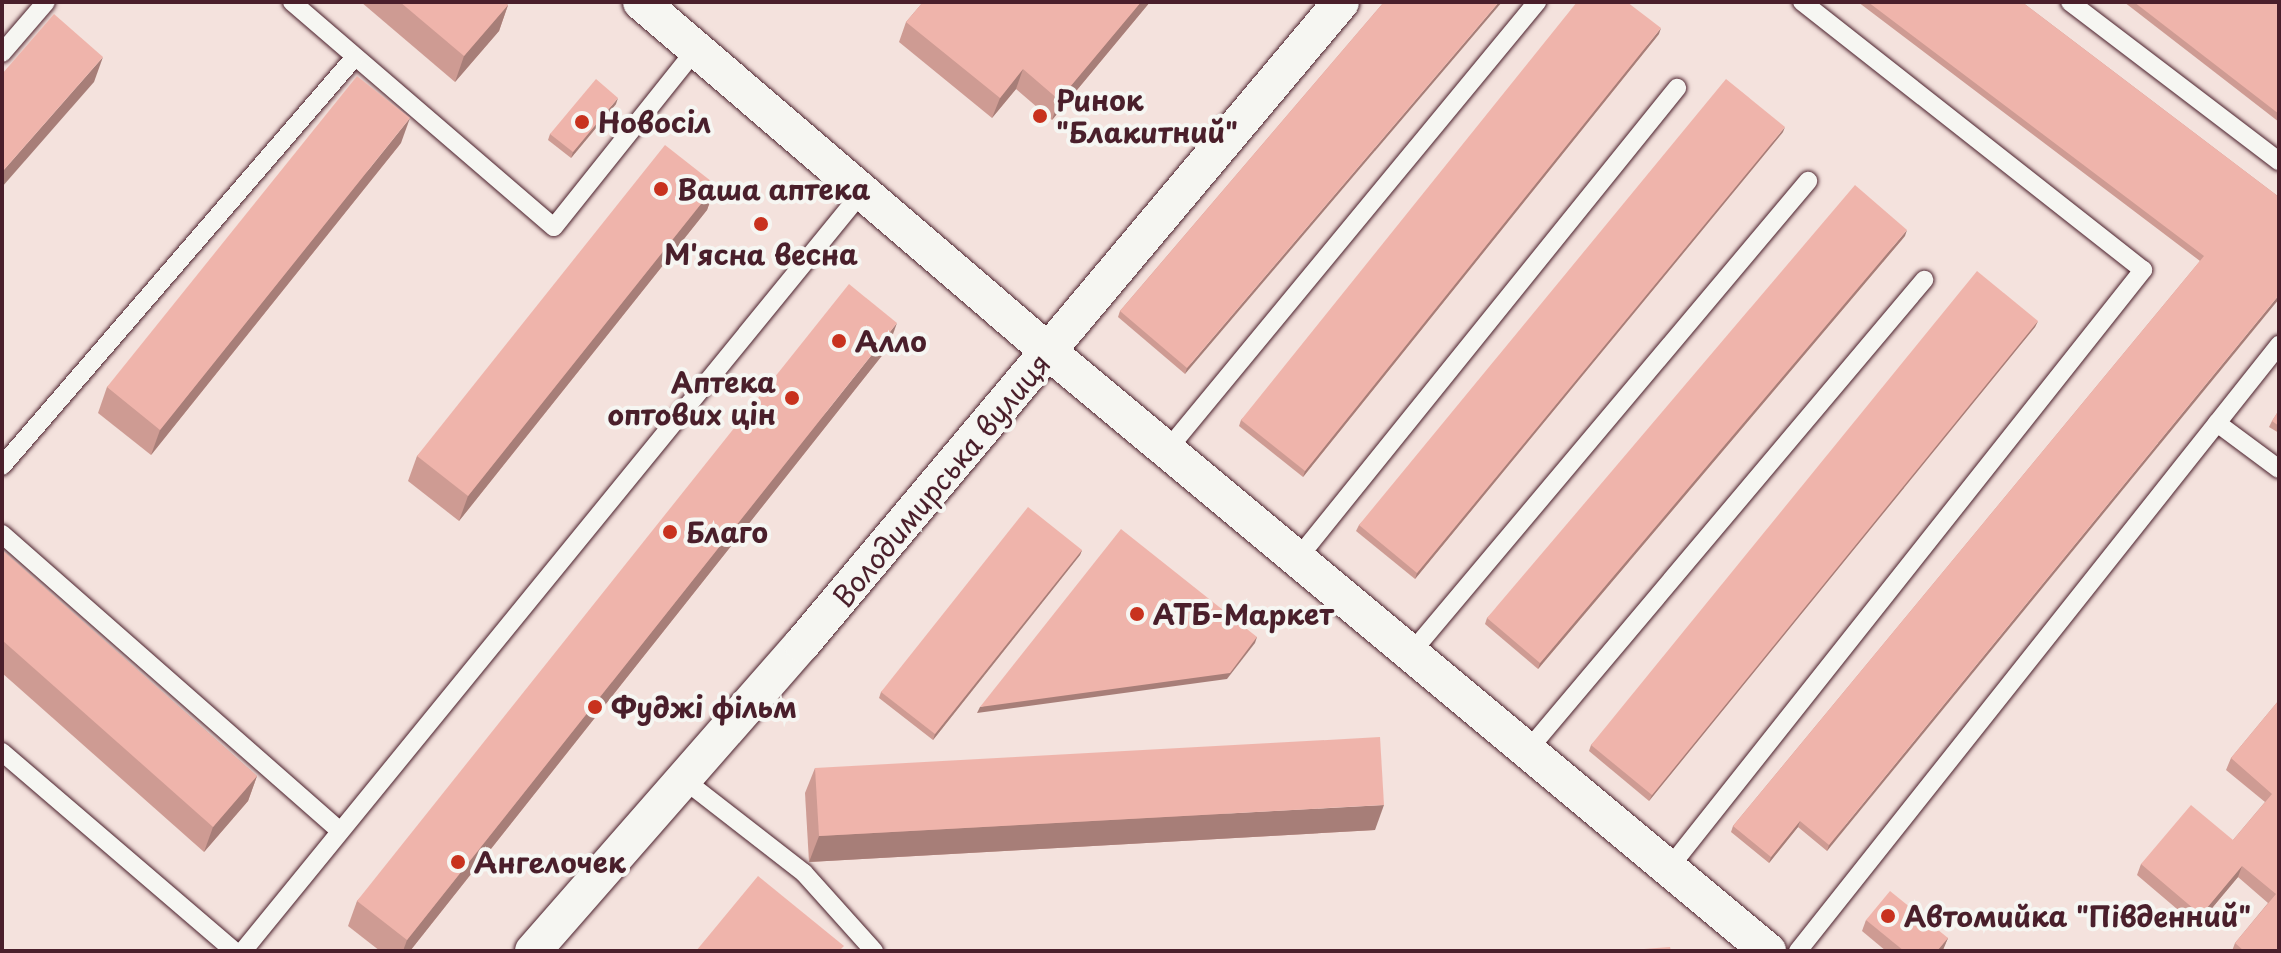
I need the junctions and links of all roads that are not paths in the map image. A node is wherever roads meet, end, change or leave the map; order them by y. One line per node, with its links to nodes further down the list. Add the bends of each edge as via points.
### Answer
1 (46, 2): 9 (lane)
2 (292, 2): 10 (lane)
3 (641, 2): 8 (street)
4 (1341, 2): 17 (street, Володимирська вулиця)
5 (1537, 2): 19 (lane)
6 (1802, 2): 29 (lane, via 2143,270)
7 (2070, 2): 12 (lane)
8 (696, 49): 10 (lane, via 554,227); 14 (street)
9 (2, 53)
10 (354, 58): 20 (lane)
11 (1677, 88): 23 (lane)
12 (2279, 161)
13 (1808, 181): 24 (lane)
14 (862, 192): 17 (street); 28 (lane)
15 (1924, 280): 25 (lane)
16 (2279, 345): 18 (lane)
17 (1049, 352): 19 (street); 27 (street, Володимирська вулиця)
18 (2217, 423): 21 (lane); 35 (lane)
19 (1168, 449): 23 (street)
20 (2, 466)
21 (2279, 469)
22 (2, 534): 28 (lane)
23 (1298, 558): 24 (street)
24 (1411, 653): 25 (street)
25 (1528, 750): 29 (street)
26 (2, 752): 30 (lane)
27 (683, 779): 32 (street, Володимирська вулиця); 33 (lane, via 804,873)
28 (340, 831): 31 (lane)
29 (1670, 867): 34 (street)
30 (234, 951)
31 (243, 951)
32 (533, 951)
33 (874, 951)
34 (1768, 951)
35 (1798, 951)

